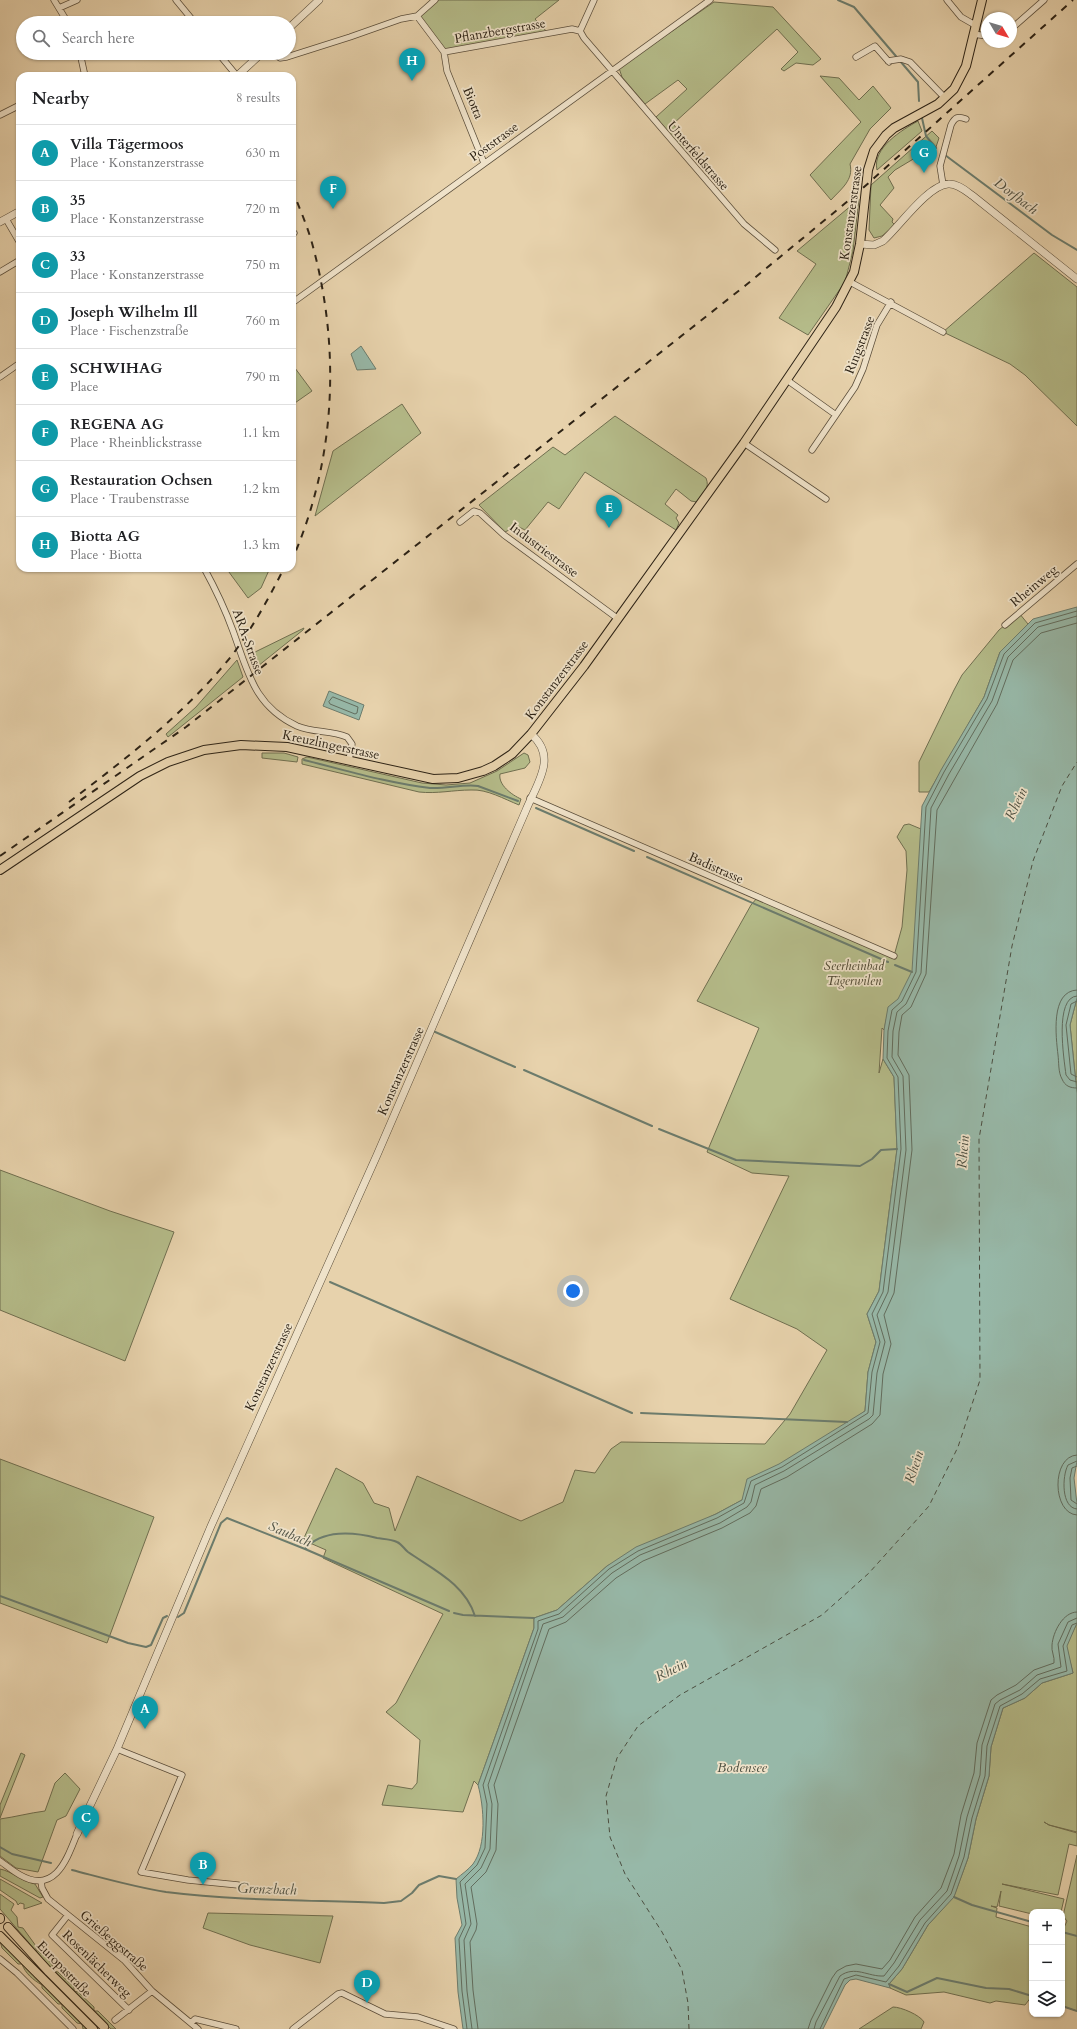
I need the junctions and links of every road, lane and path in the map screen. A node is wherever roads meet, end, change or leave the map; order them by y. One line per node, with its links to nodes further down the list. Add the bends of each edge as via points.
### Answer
1 (54, 0): 11 (street)
2 (77, 0): 11 (street)
3 (176, 0): 13 (street)
4 (319, 0): 15 (street)
5 (435, 0): 14 (street)
6 (594, 0): 18 (street)
7 (710, 0): 27 (street, Poststrasse)
8 (947, 0): 17 (street, via 961,17)
9 (982, 0): 17 (main road, Konstanzerstrasse)
10 (1044, 0): 16 (street)
11 (59, 8): 12 (street)
12 (64, 16)
13 (189, 16)
14 (418, 16): 21 (street, Pflanzbergstrasse); 22 (street, via 401,18)
15 (296, 21)
16 (1017, 24)
17 (976, 25): 19 (main road, Konstanzerstrasse)
18 (580, 31): 21 (street, Pflanzbergstrasse, via 572,29); 27 (street, Unterfeldstrasse)
19 (973, 34): 20 (street); 31 (main road, Konstanzerstrasse, via 964,71)
20 (981, 35)
21 (444, 52): 35 (street, Biotta, via 447,71)
22 (296, 55)
23 (856, 57): 31 (street, via 875,46 893,61 910,62)
24 (82, 60): 28 (street)
25 (224, 60): 29 (street)
26 (254, 60): 30 (street)
27 (612, 70): 35 (street, Poststrasse); 41 (street, Unterfeldstrasse, via 744,224)
28 (84, 72)
29 (234, 72)
30 (241, 72)
31 (945, 98): 40 (main road, Konstanzerstrasse, via 886,135 872,156 866,180)
32 (16, 107): 33 (street)
33 (0, 115)
34 (966, 119): 36 (street, via 954,119 951,125 940,166)
35 (484, 163): 46 (street, Poststrasse)
36 (943, 185): 40 (street, via 927,196 883,241 874,245); 44 (street, via 961,188)
37 (16, 213): 38 (street)
38 (3, 221): 39 (street)
39 (16, 238)
40 (860, 244): 45 (main road, Konstanzerstrasse)
41 (775, 250)
42 (16, 262): 43 (street)
43 (0, 272)
44 (1077, 279)
45 (850, 282): 47 (street); 51 (main road, Konstanzerstrasse)
46 (296, 300)
47 (890, 302): 48 (street); 52 (street, Ringstrasse, via 877,325 861,375)
48 (943, 332)
49 (16, 366): 50 (street)
50 (0, 377)
51 (787, 380): 52 (street); 53 (main road, Konstanzerstrasse)
52 (836, 415): 54 (street, Ringstrasse)
53 (744, 443): 55 (street); 59 (main road, Konstanzerstrasse)
54 (812, 450)
55 (826, 499)
56 (460, 522): 59 (street, Industriestrasse, via 474,511 480,513 504,535)
57 (1077, 564): 60 (street, Rheinweg)
58 (206, 572): 62 (street, ARA-Strasse, via 224,608 247,674 258,694 274,711 298,726 348,737 352,744)
59 (617, 618): 61 (main road, Konstanzerstrasse, via 584,666)
60 (1005, 625)
61 (531, 734): 62 (main road, Kreuzlingerstrasse, via 512,754 494,766 483,772 458,778 422,778); 63 (street, Konstanzerstrasse, via 540,743 545,756)
62 (348, 760): 64 (main road, Kreuzlingerstrasse, via 270,745 224,747 187,755 140,776)
63 (530, 798): 65 (street, Badistrasse); 66 (street, Konstanzerstrasse, via 341,1239 174,1610)
64 (0, 870)
65 (894, 956)
66 (117, 1749): 67 (street, Konstanzerstrasse); 72 (street, via 182,1775 141,1872)
67 (87, 1812)
68 (82, 1823): 69 (street)
69 (77, 1834): 71 (street, via 63,1866 53,1877)
70 (0, 1861): 71 (street, via 20,1876)
71 (41, 1881): 73 (street, Grießeggstraße, via 48,1899)
72 (238, 1885)
73 (68, 1915): 77 (street, Grießeggstraße, via 124,1960); 78 (street, Rosenlächerweg, via 52,1935)
74 (8, 1927): 81 (main road, Europastraße)
75 (0, 1936): 83 (main road, Europastraße)
76 (0, 1959): 82 (street, via 18,1973)
77 (152, 1990): 78 (street); 80 (street, Grießeggstraße)
78 (129, 2010): 79 (street)
79 (115, 2020)
80 (191, 2022): 84 (street, Grießeggstraße); 85 (street, via 195,2019)
81 (104, 2027)
82 (73, 2029)
83 (93, 2029)
84 (198, 2029)
85 (236, 2029)
86 (293, 2029): 87 (street, via 342,1993 385,2014 418,2017)
87 (454, 2029)

